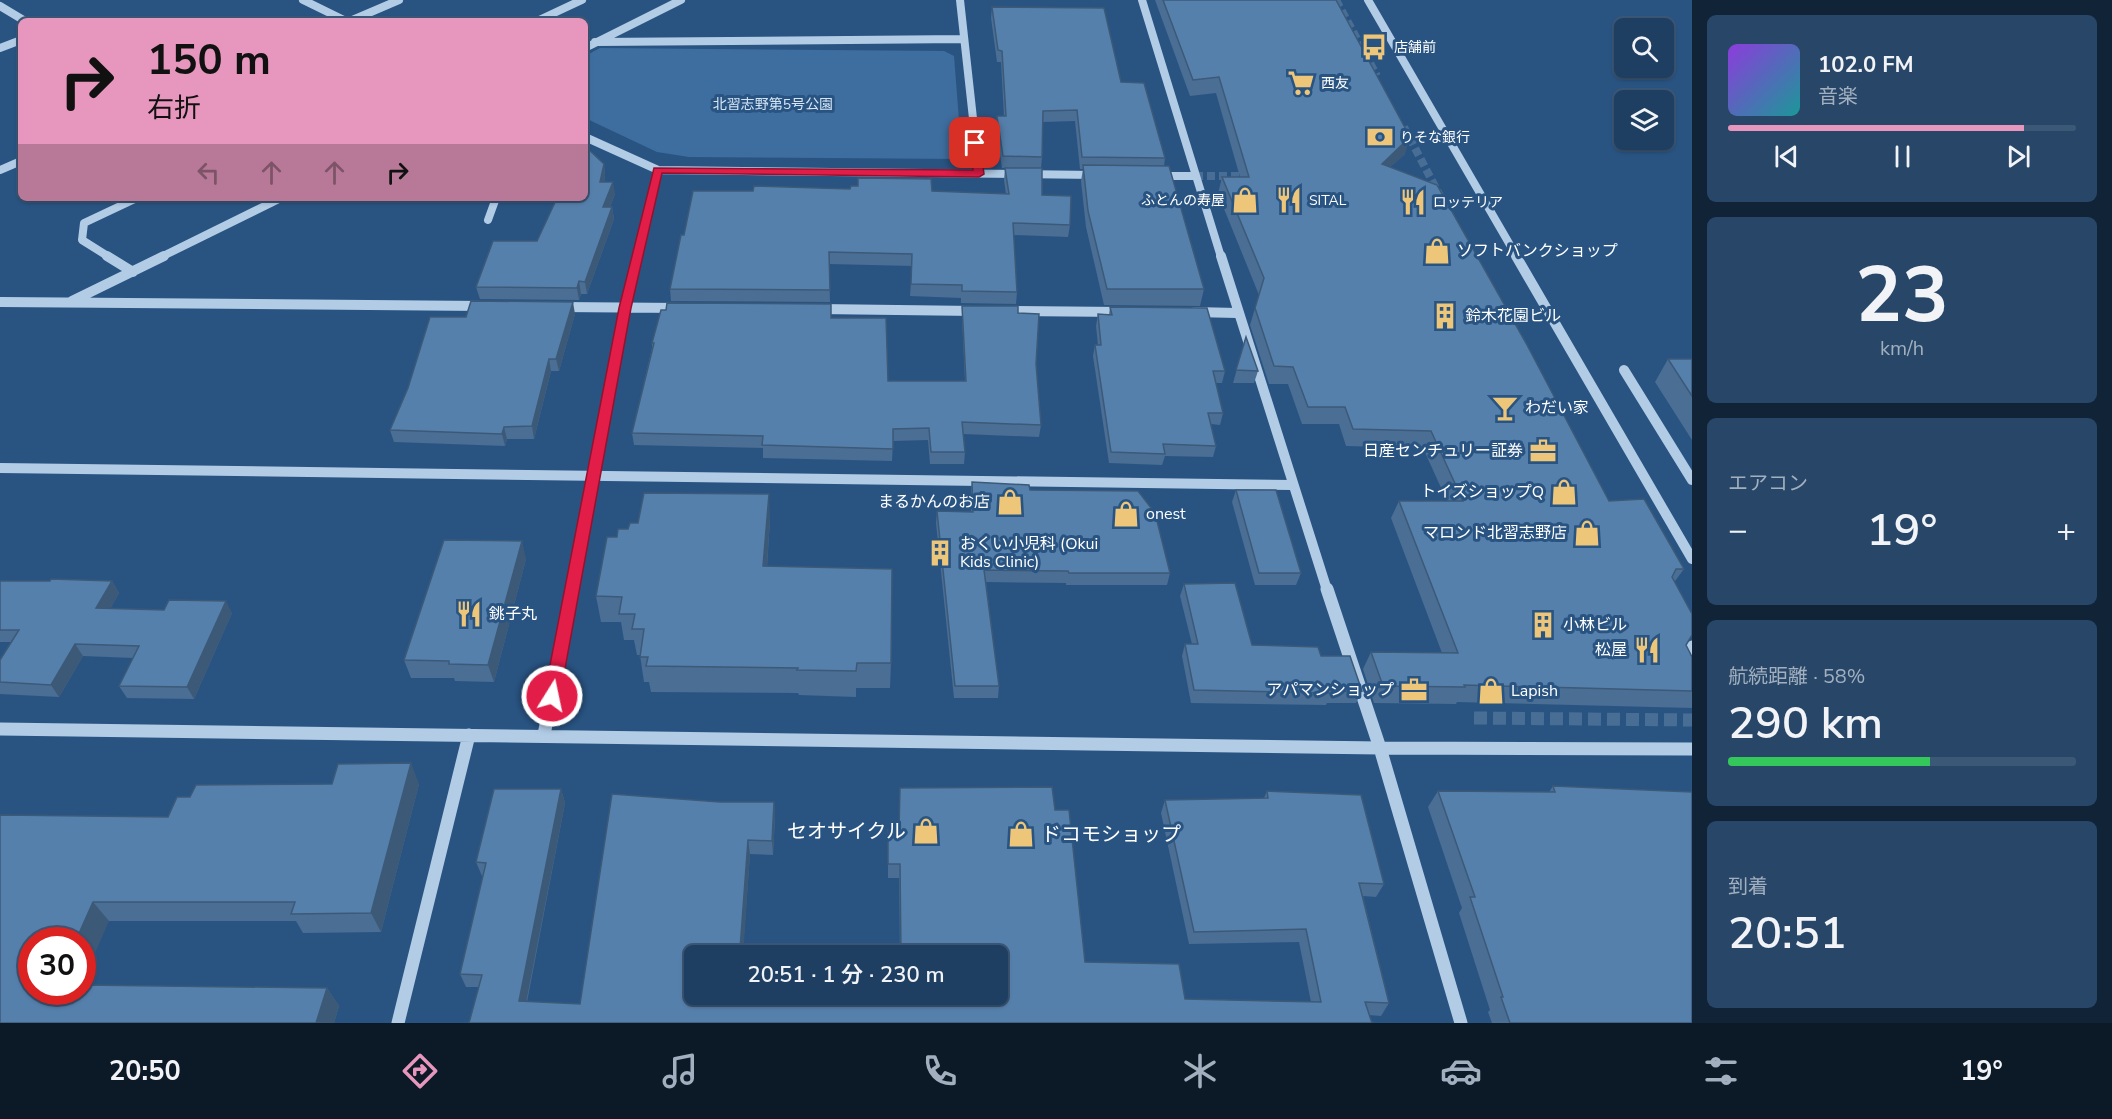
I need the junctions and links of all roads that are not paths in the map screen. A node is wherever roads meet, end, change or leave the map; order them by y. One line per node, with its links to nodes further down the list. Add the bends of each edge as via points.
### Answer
1 (303, 0): 10 (street)
2 (399, 0): 11 (street)
3 (582, 0): 12 (street)
4 (681, 0): 15 (street)
5 (960, 0): 13 (street)
6 (1142, 0): 27 (street)
7 (1368, 0): 48 (street)
8 (0, 6): 9 (street)
9 (20, 18)
10 (342, 18)
11 (355, 18)
12 (543, 18)
13 (964, 39): 15 (street); 24 (street)
14 (18, 41): 17 (street)
15 (595, 42): 16 (street)
16 (588, 46)
17 (0, 48)
18 (588, 138): 19 (street)
19 (597, 142): 20 (street); 23 (street)
20 (588, 147)
21 (18, 163): 22 (street)
22 (0, 170)
23 (658, 170): 24 (street); 37 (street)
24 (979, 174): 25 (street)
25 (1104, 175)
26 (1150, 176): 27 (street)
27 (1195, 176): 42 (street)
28 (131, 201): 32 (street, via 84,223 82,240)
29 (275, 201): 32 (street)
30 (495, 201): 31 (street)
31 (488, 220)
32 (133, 272): 34 (street)
33 (0, 303): 34 (street)
34 (69, 303): 35 (street)
35 (497, 306)
36 (556, 307): 37 (street)
37 (625, 308): 38 (street); 45 (street)
38 (693, 308)
39 (811, 309): 40 (street)
40 (1131, 312)
41 (1178, 312): 42 (street)
42 (1238, 313): 47 (street)
43 (1624, 370): 46 (street)
44 (0, 468): 45 (street)
45 (592, 475): 47 (street); 53 (street)
46 (1692, 480)
47 (1292, 485): 54 (street)
48 (1692, 560)
49 (1692, 647): 50 (street, bridge, via 1682,662)
50 (1692, 682)
51 (0, 729): 52 (street)
52 (469, 735): 53 (street); 56 (street)
53 (544, 735): 54 (street)
54 (1380, 748): 55 (street); 57 (street)
55 (1692, 749)
56 (398, 1023)
57 (1461, 1023)

